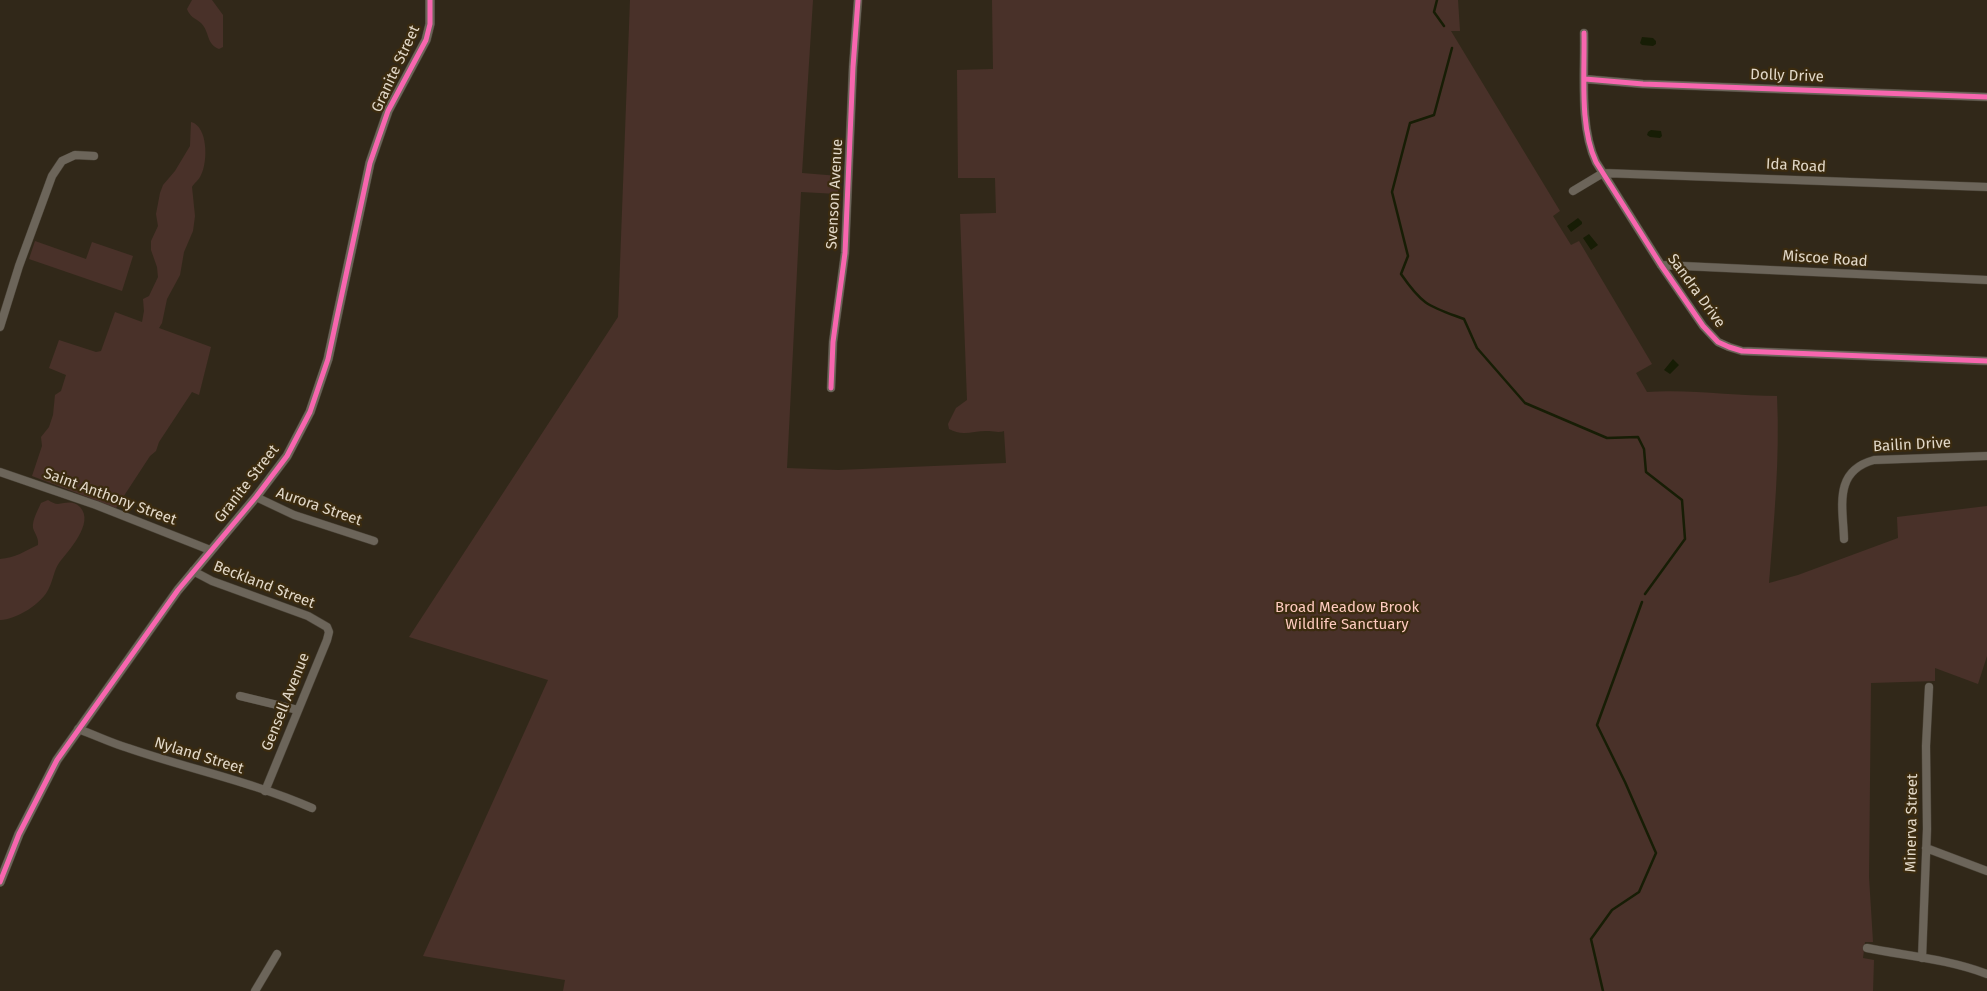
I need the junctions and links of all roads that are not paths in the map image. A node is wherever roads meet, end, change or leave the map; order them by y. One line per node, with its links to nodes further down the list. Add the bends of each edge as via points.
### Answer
1 (430, 0): 17 (street, Granite Street, via 426,40 388,111 370,163 319,389 287,456)
2 (858, 0): 14 (street, Svenson Avenue, via 845,253 833,342)
3 (1584, 33): 4 (street, Sandra Drive)
4 (1585, 80): 5 (street, Dolly Drive); 7 (street, Sandra Drive, via 1586,133 1589,147)
5 (1987, 97)
6 (94, 156): 12 (street, via 74,156 62,161 52,176)
7 (1603, 173): 8 (street, Ida Road); 9 (street); 10 (street, Sandra Drive)
8 (1987, 187)
9 (1573, 191)
10 (1661, 265): 11 (street, Miscoe Road); 13 (street, Sandra Drive, via 1712,337 1735,350)
11 (1987, 280)
12 (0, 327)
13 (1987, 361)
14 (831, 388)
15 (1987, 456): 18 (street, Bailin Drive, via 1874,460 1859,465 1844,485)
16 (0, 472): 20 (street, Saint Anthony Street)
17 (256, 497): 19 (street, Aurora Street, via 294,516); 20 (street, Granite Street)
18 (1844, 540)
19 (374, 541)
20 (210, 550): 21 (street, Granite Street)
21 (193, 571): 22 (street, Beckland Street); 26 (street, Granite Street)
22 (324, 624): 25 (street, Gensell Avenue, via 329,632 327,640)
23 (1929, 687): 29 (street, Minerva Street)
24 (240, 696): 25 (street)
25 (298, 710): 27 (street, Gensell Avenue)
26 (78, 729): 27 (street, Nyland Street, via 126,748); 31 (street, Granite Street, via 42,786 18,834)
27 (265, 791): 28 (street, Nyland Street)
28 (312, 808)
29 (1926, 848): 30 (street); 34 (street, Minerva Street)
30 (1987, 871)
31 (0, 882)
32 (1867, 948): 34 (street)
33 (277, 954): 36 (street)
34 (1922, 958): 35 (street, via 1944,960)
35 (1987, 974)
36 (255, 991)

